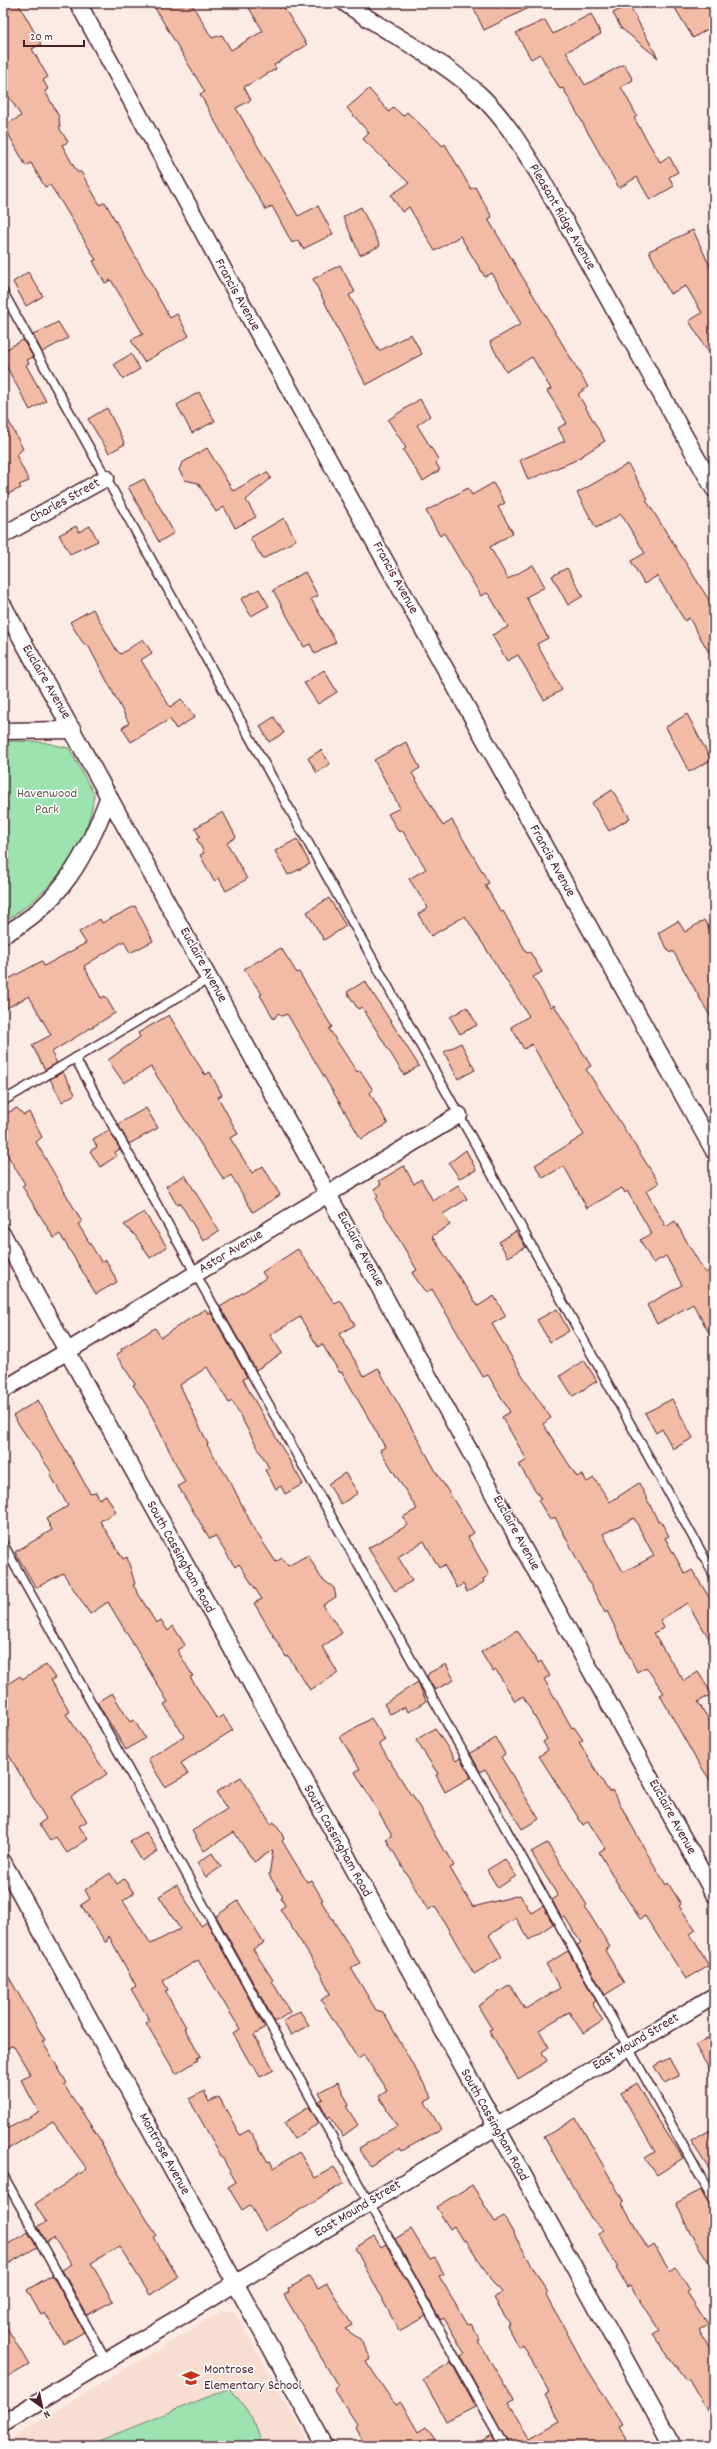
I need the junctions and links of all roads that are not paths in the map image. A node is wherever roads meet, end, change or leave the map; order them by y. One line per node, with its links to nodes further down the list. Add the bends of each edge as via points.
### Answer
1 (78, 3): 16 (street, Francis Avenue, via 252,322)
2 (345, 3): 5 (street, Pleasant Ridge Avenue, via 444,65 481,96 512,131 541,178)
3 (3, 292): 4 (lane)
4 (106, 478): 6 (street, Charles Street); 15 (lane)
5 (714, 488)
6 (3, 535)
7 (3, 605): 8 (street, Euclaire Avenue)
8 (74, 730): 9 (street); 10 (street, Euclaire Avenue)
9 (3, 731)
10 (109, 796): 11 (street, via 87,850 73,874 50,900); 12 (street, Euclaire Avenue)
11 (3, 935)
12 (210, 978): 13 (lane); 17 (street, Euclaire Avenue)
13 (75, 1058): 14 (lane); 19 (lane)
14 (3, 1101)
15 (459, 1115): 17 (street, Astor Avenue); 23 (lane)
16 (714, 1151)
17 (329, 1193): 19 (street, Astor Avenue); 25 (street, Euclaire Avenue)
18 (3, 1235): 20 (street, South Cassingham Road)
19 (195, 1274): 20 (street, Astor Avenue); 27 (lane)
20 (67, 1351): 21 (street, Astor Avenue); 28 (street, South Cassingham Road)
21 (3, 1390)
22 (3, 1544): 31 (lane)
23 (714, 1575)
24 (3, 1862): 32 (street, Montrose Avenue)
25 (714, 1894)
26 (714, 1996): 27 (street, East Mound Street)
27 (628, 2047): 28 (street, East Mound Street); 30 (lane)
28 (495, 2127): 31 (street, East Mound Street); 37 (street, South Cassingham Road)
29 (3, 2175): 33 (lane)
30 (714, 2201)
31 (369, 2203): 32 (street, East Mound Street); 36 (lane)
32 (235, 2283): 33 (street, East Mound Street); 35 (street, Montrose Avenue)
33 (106, 2361): 34 (street, East Mound Street)
34 (3, 2423)
35 (325, 2446)
36 (504, 2446)
37 (673, 2446)

